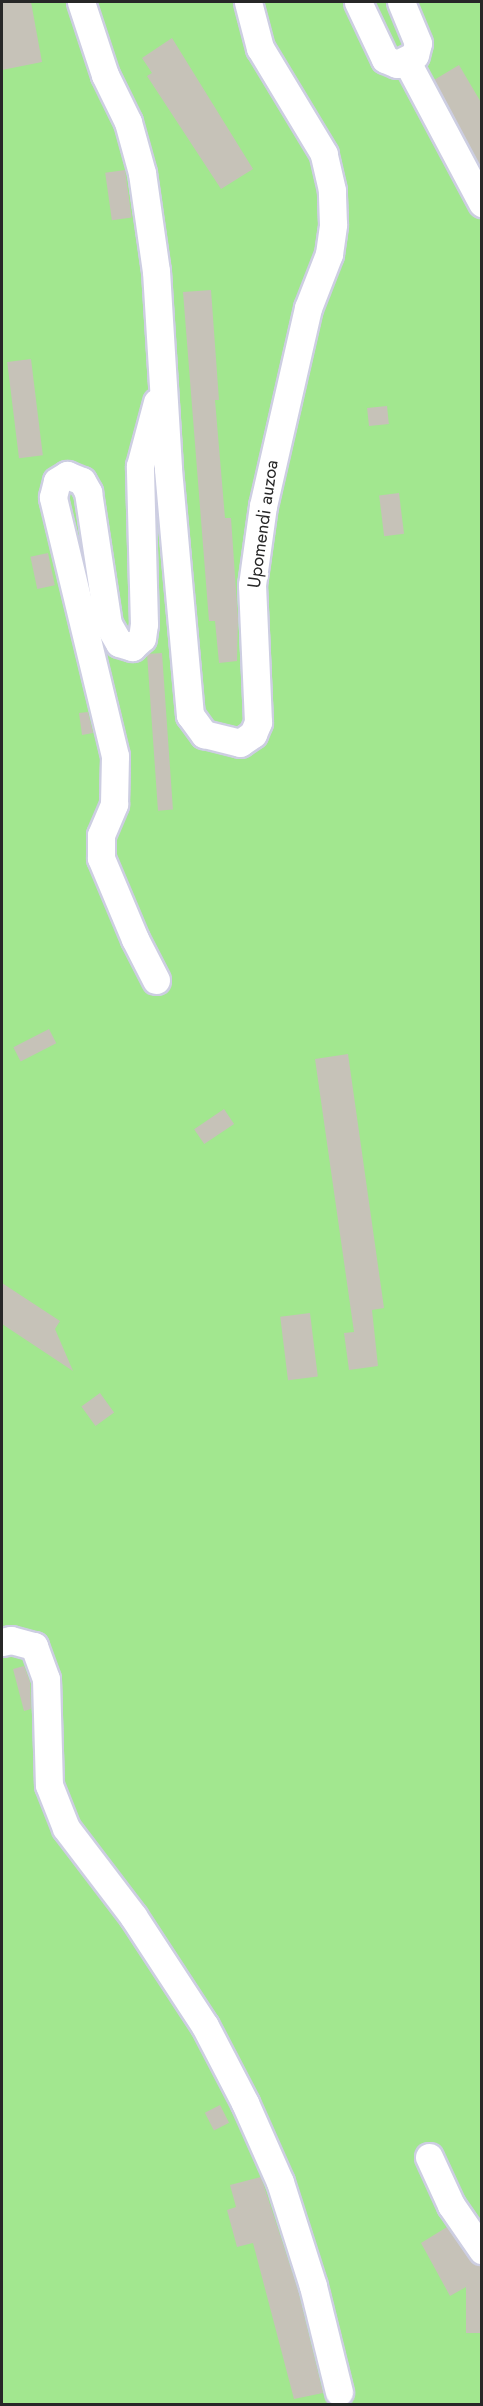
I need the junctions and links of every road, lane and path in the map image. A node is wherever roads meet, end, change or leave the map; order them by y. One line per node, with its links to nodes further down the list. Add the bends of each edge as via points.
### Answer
1 (81, 2): 7 (lane, Upomendi auzoa, via 105,75 128,122 142,173 156,271)
2 (248, 2): 7 (lane, Upomendi auzoa, via 260,48 324,154 332,190 333,224 328,254 303,330 263,506 252,585 258,722 253,734 240,742 204,734 190,715)
3 (358, 2): 5 (lane, via 385,58 397,64)
4 (401, 2): 5 (lane, via 418,42 415,56)
5 (407, 62): 6 (lane)
6 (482, 202)
7 (163, 380): 8 (lane, Upomendi auzoa, via 140,466 144,624 142,638 132,647 119,643 108,624 88,492 82,481 67,475 57,481 54,497 115,756 114,804 101,835 101,858)
8 (156, 980)
9 (2, 1642): 12 (lane, via 34,1646 46,1679 49,1785 66,1828 133,1916 192,2006 245,2103 280,2182 313,2286)
10 (429, 2157): 11 (lane, via 451,2205)
11 (482, 2250)
12 (339, 2392)

